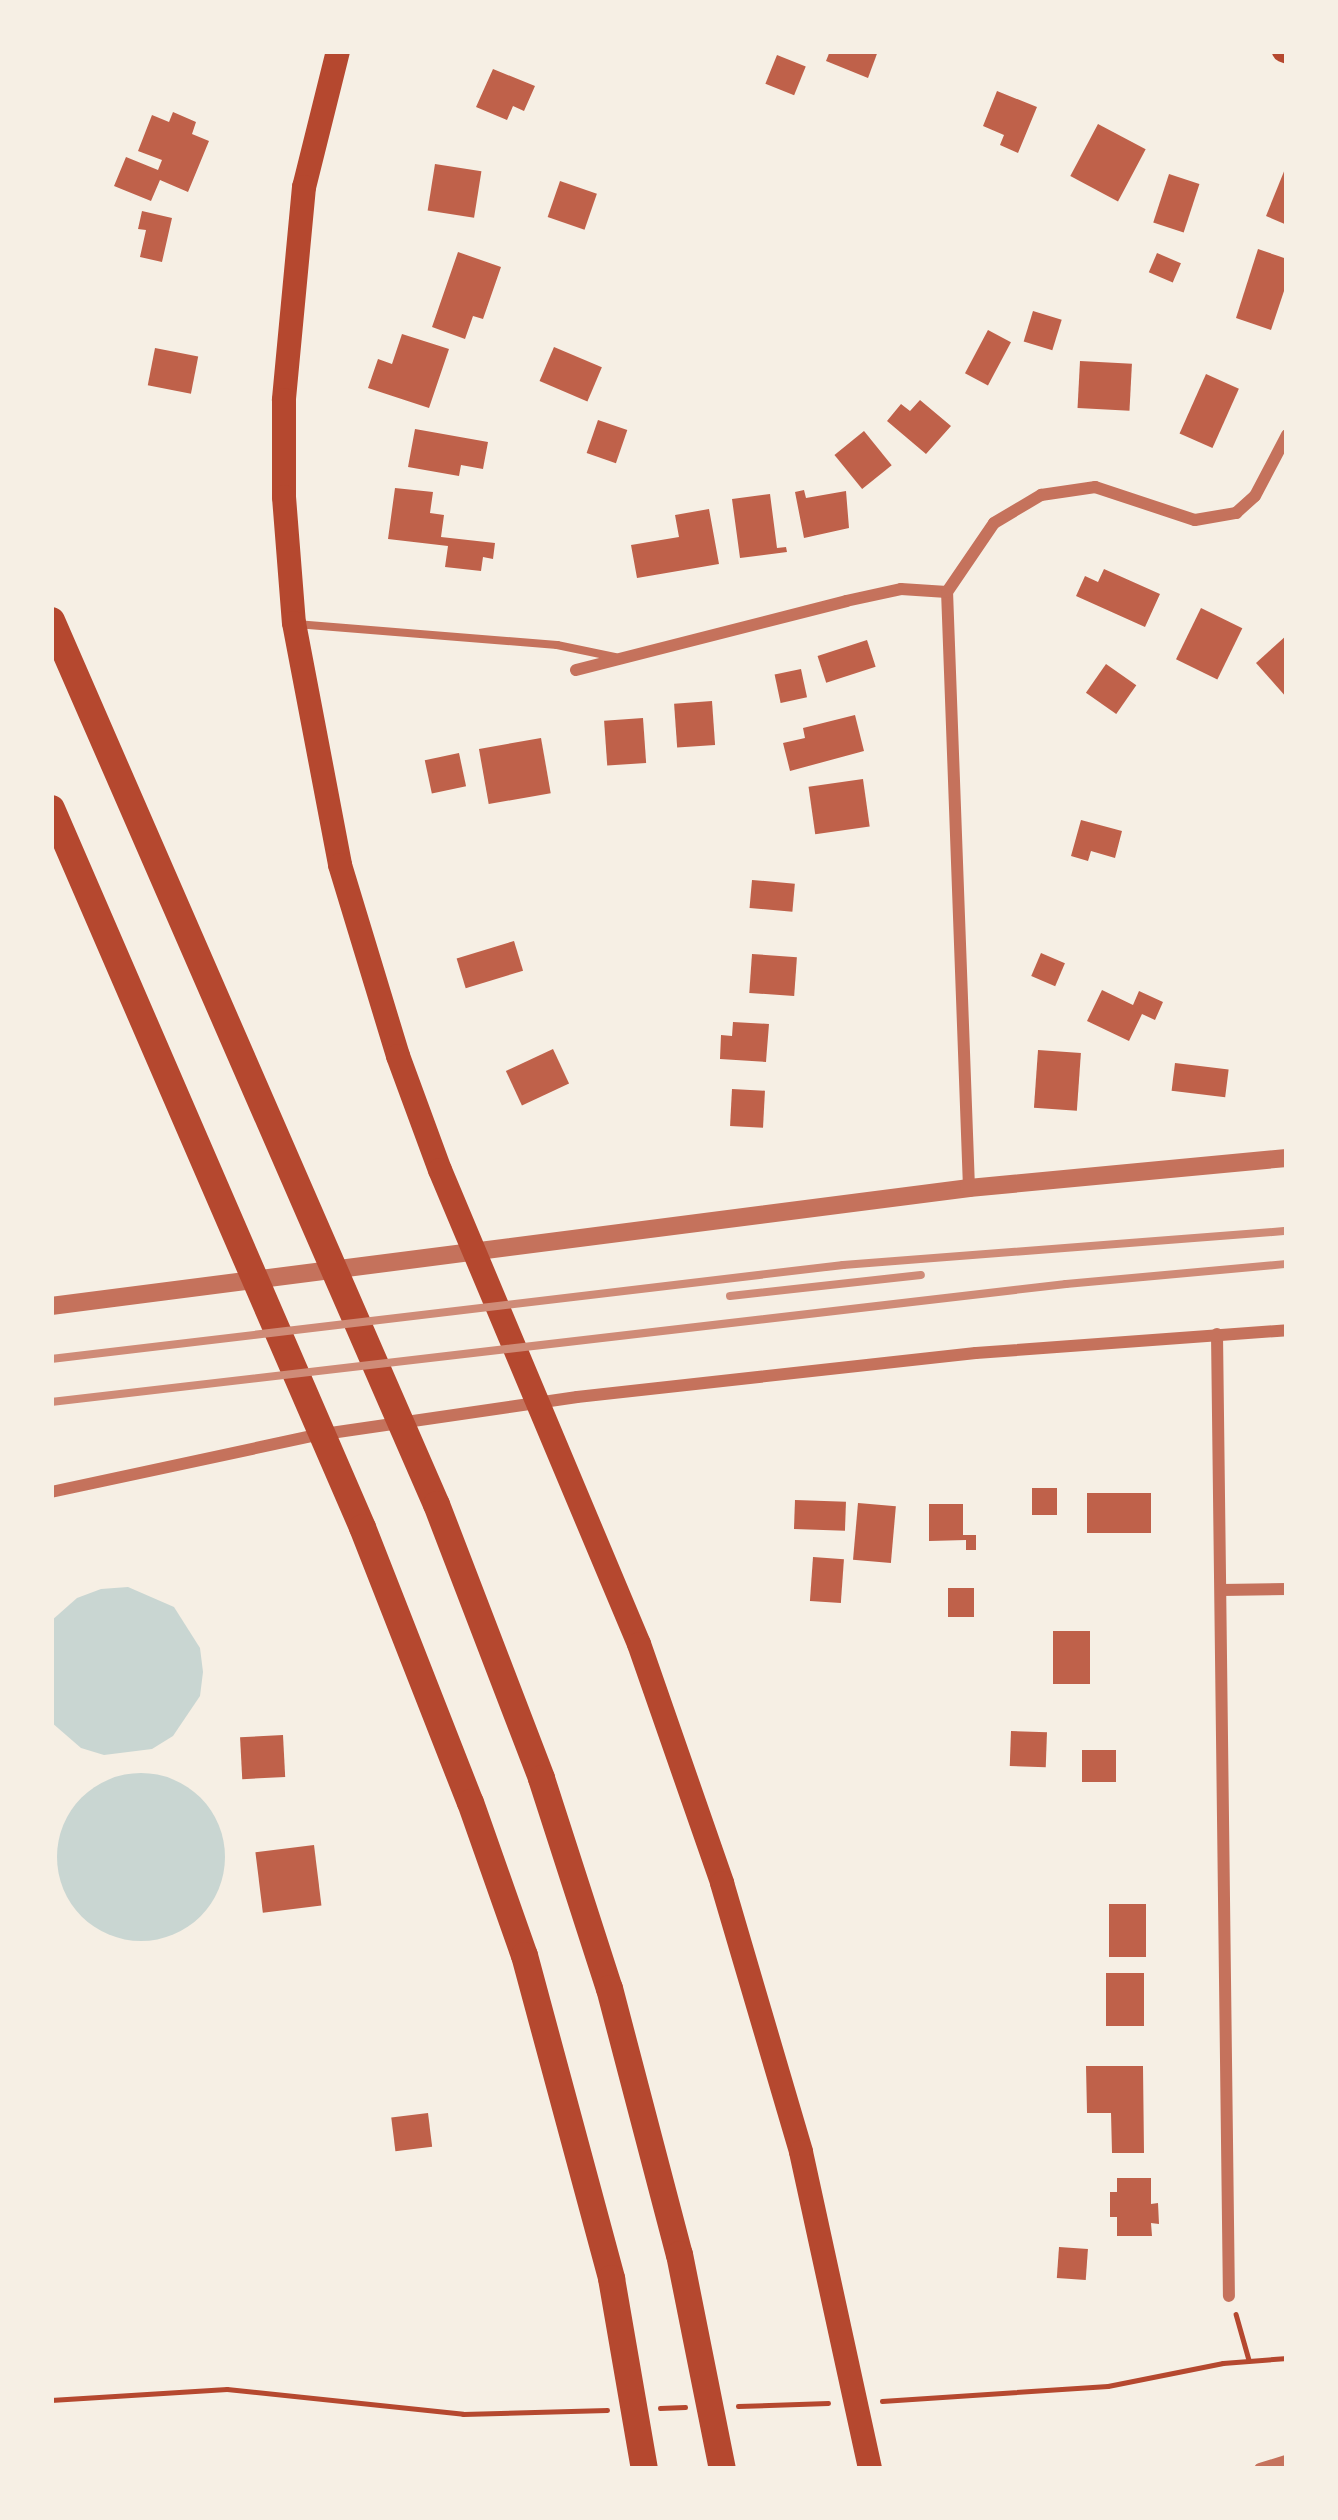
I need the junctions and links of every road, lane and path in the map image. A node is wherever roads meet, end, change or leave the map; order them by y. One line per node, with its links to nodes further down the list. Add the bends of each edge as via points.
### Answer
1 (338, 51): 5 (main road, via 304,187 284,400)
2 (1287, 435): 3 (street, via 1255,496 1236,513 1195,520 1094,487 1054,492 994,523)
3 (947, 592): 6 (street, via 901,590); 10 (street)
4 (51, 620): 29 (highway, via 436,1504 541,1778 609,1988 679,2254)
5 (294, 623): 6 (lane, via 556,644); 30 (main road, via 340,865 398,1056 639,1644 722,1883 801,2152)
6 (616, 657): 7 (street)
7 (576, 670)
8 (51, 808): 28 (highway, via 353,1506 470,1802 524,1955 604,2255)
9 (1287, 1158): 10 (street)
10 (970, 1188): 11 (street)
11 (51, 1306)
12 (1287, 1330): 13 (street)
13 (1216, 1334): 14 (street, via 578,1397 247,1448); 16 (street)
14 (51, 1492)
15 (1287, 1588): 16 (street)
16 (1221, 1590): 17 (street)
17 (1229, 2296): 19 (path)
18 (1287, 2358): 19 (path)
19 (1249, 2360): 21 (path, via 1108,2386)
20 (51, 2400): 26 (path, via 227,2389 380,2409)
21 (876, 2402)
22 (830, 2403): 23 (path)
23 (717, 2406)
24 (694, 2407): 25 (path)
25 (649, 2408)
26 (627, 2409)
27 (1287, 2461): 31 (street)
28 (644, 2469)
29 (722, 2469)
30 (870, 2469)
31 (1260, 2469)

